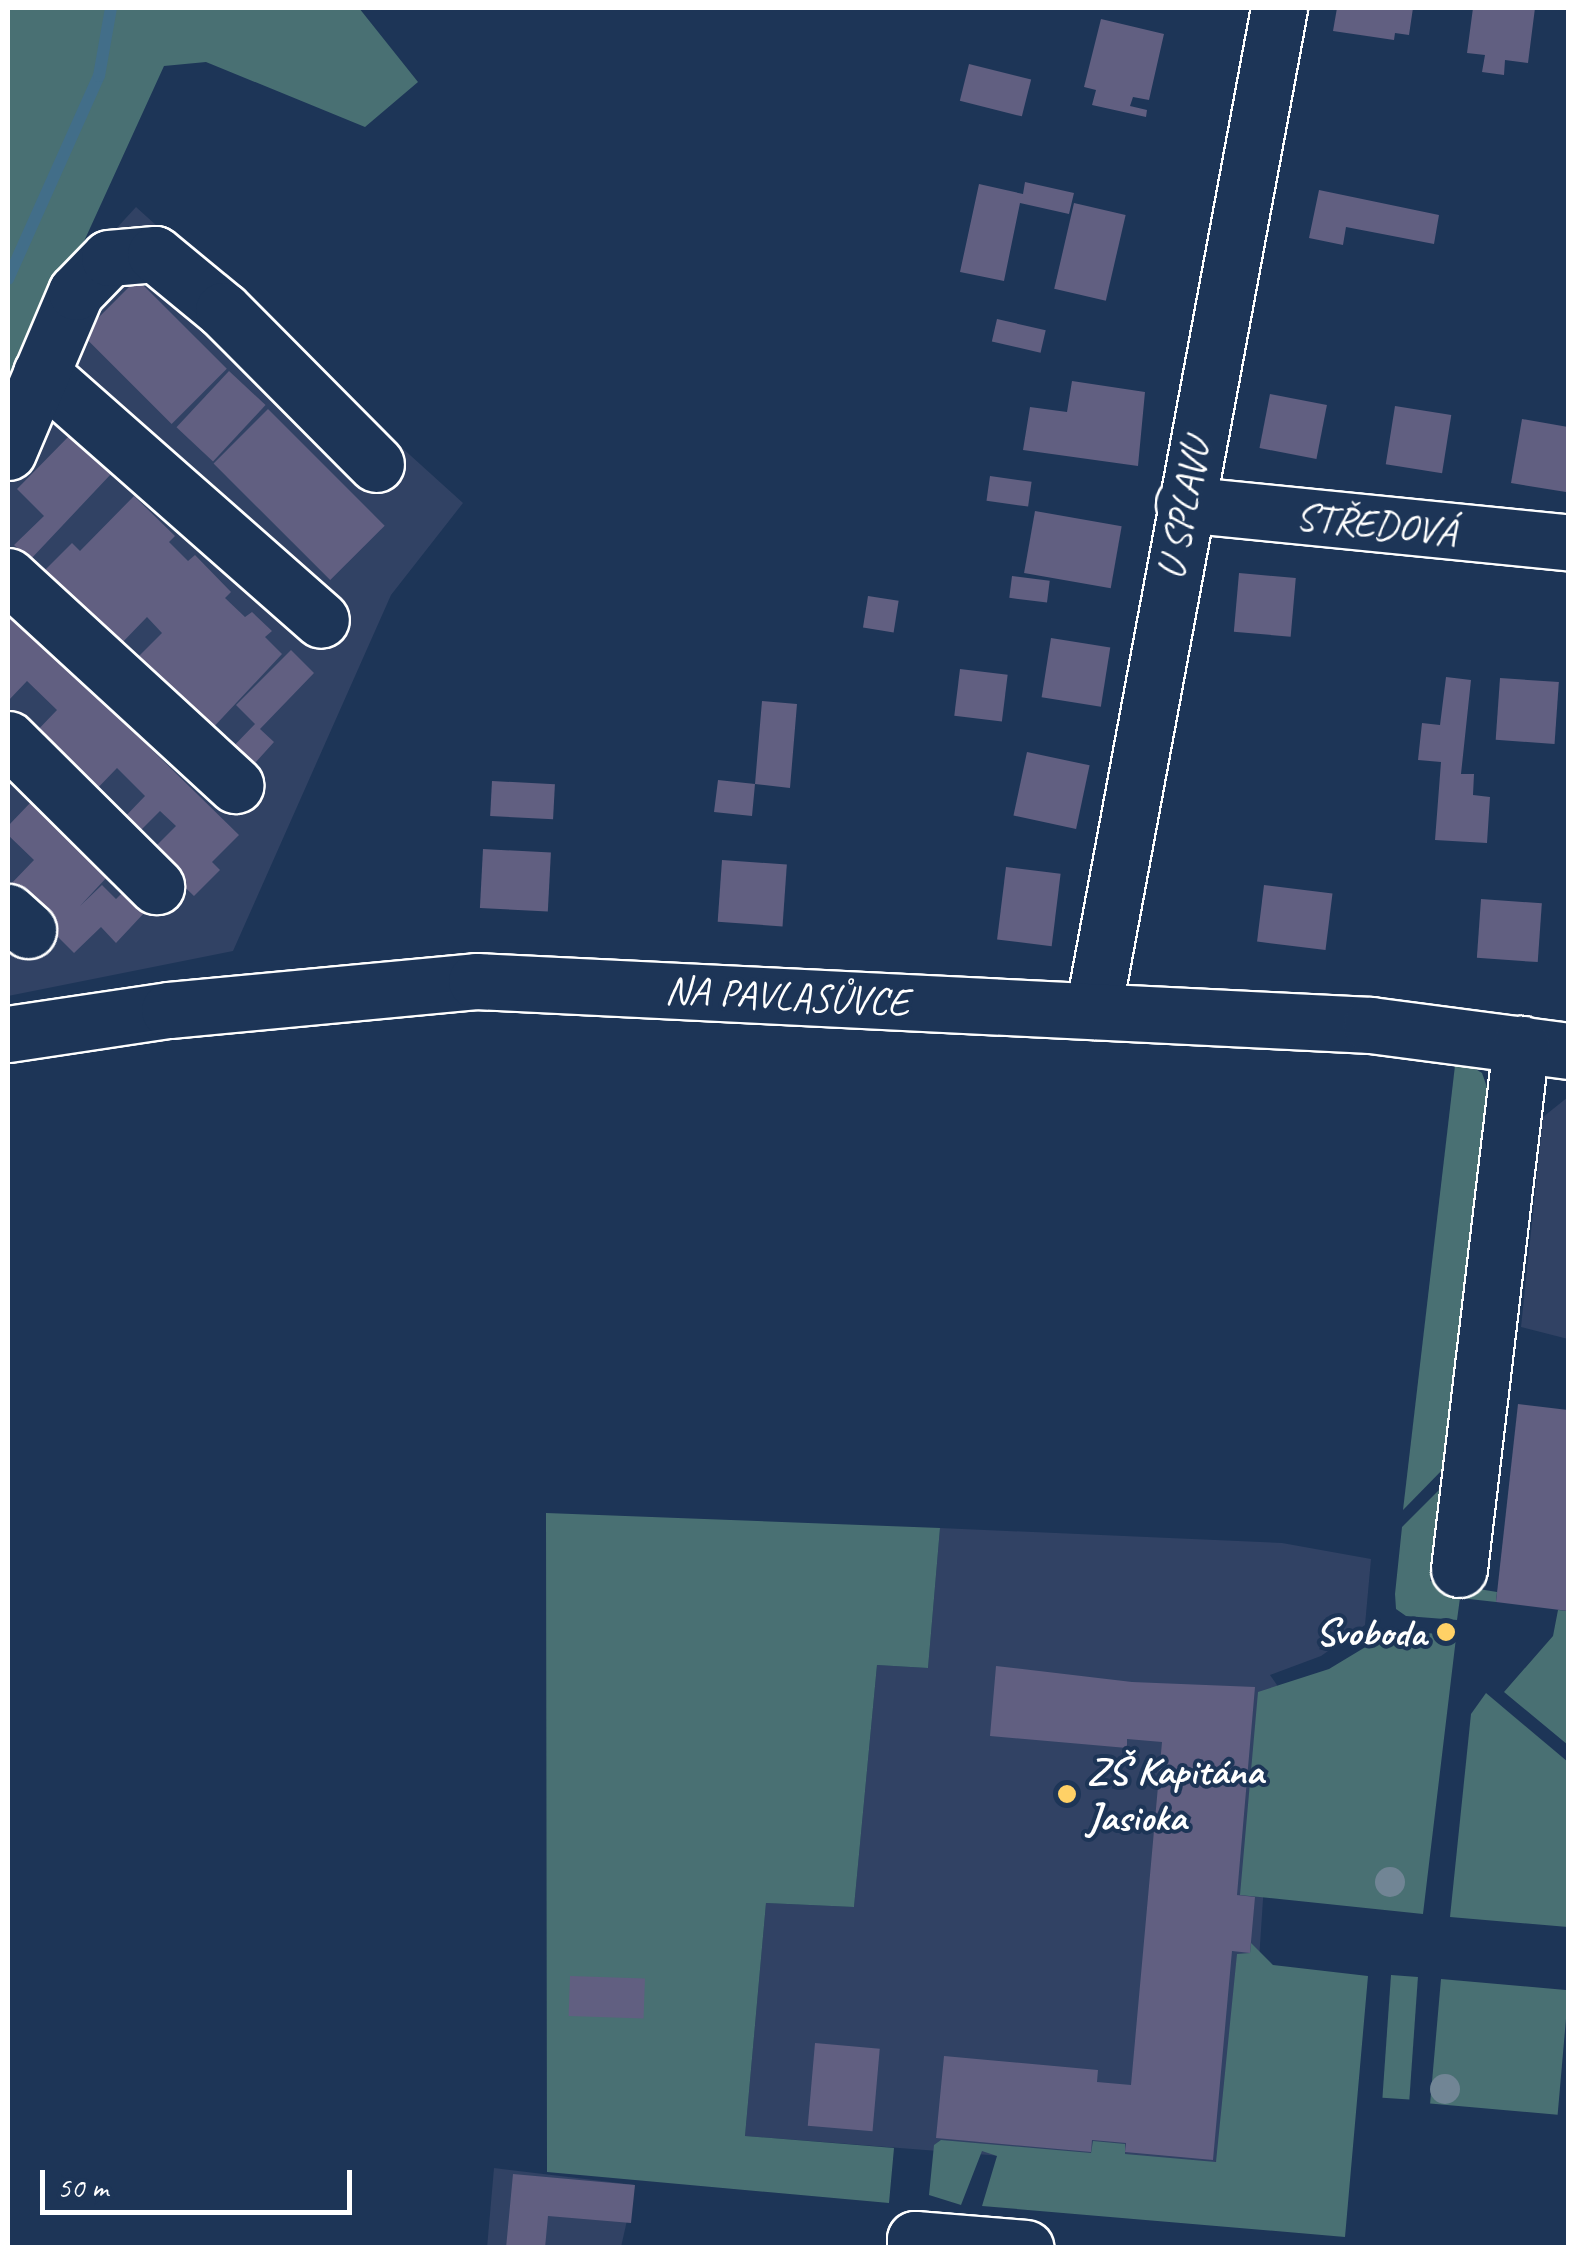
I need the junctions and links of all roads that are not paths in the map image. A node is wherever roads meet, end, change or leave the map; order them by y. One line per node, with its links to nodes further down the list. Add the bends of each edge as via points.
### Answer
1 (1280, 8): 5 (street, U SPLAVU)
2 (41, 373): 3 (street); 4 (street, via 87,281 109,258 155,254 222,310); 8 (street)
3 (8, 452)
4 (376, 464)
5 (1184, 504): 6 (street, STŘEDOVÁ); 12 (street, U SPLAVU)
6 (1568, 542)
7 (8, 576): 10 (street)
8 (321, 620)
9 (8, 739): 11 (street)
10 (234, 784)
11 (156, 886)
12 (1092, 1011): 13 (street, NA PAVLASŮVCE, via 476,981 169,1010); 14 (street, NA PAVLASŮVCE, via 1370,1025)
13 (8, 1034)
14 (1545, 1048): 15 (street)
15 (1459, 1570)
16 (915, 2243): 17 (street)
17 (1026, 2248)

